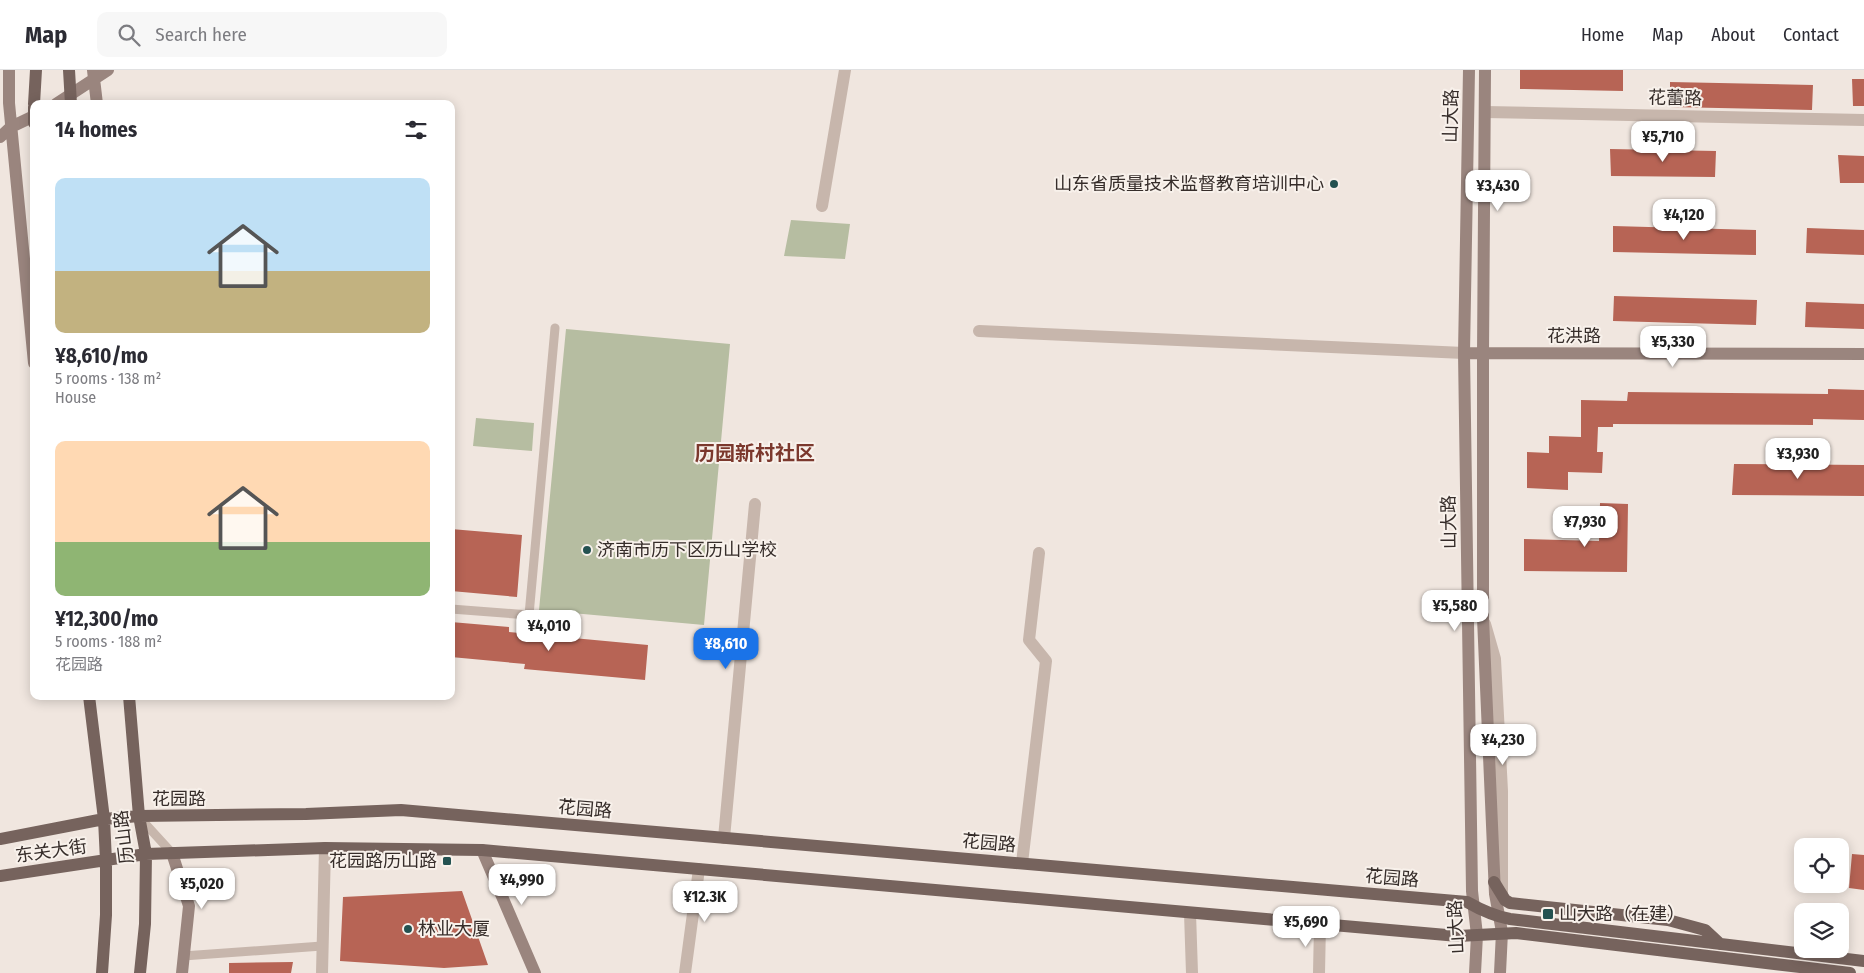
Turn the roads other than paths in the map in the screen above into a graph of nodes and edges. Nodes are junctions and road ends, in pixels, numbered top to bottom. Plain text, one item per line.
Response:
1 (9, 70) edge
2 (36, 70) edge
3 (69, 70) edge
4 (108, 70) edge
5 (845, 70) edge
6 (1469, 70) edge
7 (1486, 70) edge
8 (94, 75) edge
9 (35, 100) edge
10 (70, 100) edge
11 (97, 100) edge
12 (1485, 112) junction
13 (30, 115) edge
14 (1864, 120) edge
15 (11, 127) junction
16 (0, 137) edge
17 (822, 206) dead end
18 (30, 322) edge
19 (556, 328) dead end
20 (979, 331) dead end
21 (1464, 353) junction
22 (1483, 354) junction
23 (1864, 354) edge
24 (755, 504) dead end
25 (1039, 554) dead end
26 (455, 610) edge
27 (1484, 618) junction
28 (90, 700) edge
29 (129, 700) edge
30 (139, 816) junction
31 (104, 819) junction
32 (724, 838) junction
33 (0, 839) edge
34 (325, 848) junction
35 (482, 850) junction
36 (172, 853) junction
37 (146, 854) junction
38 (106, 860) junction
39 (1022, 863) junction
40 (699, 869) junction
41 (0, 876) edge
42 (1494, 882) junction
43 (1503, 896) junction
44 (1475, 908) junction
45 (1190, 913) junction
46 (1499, 917) junction
47 (1320, 924) junction
48 (1502, 932) junction
49 (1477, 935) junction
50 (1720, 944) junction
51 (322, 946) junction
52 (184, 956) junction
53 (1864, 961) edge
54 (102, 973) edge
55 (140, 973) edge
56 (182, 973) edge
57 (322, 973) edge
58 (536, 973) edge
59 (684, 973) edge
60 (1192, 973) edge
61 (1319, 973) edge
62 (1475, 973) edge
63 (1500, 973) edge
64 (1850, 973) edge

1 - 15 main road
2 - 9 main road
3 - 10 main road
4 - 8 main road
5 - 17 street
6 - 21 main road, 山大路
7 - 12 main road, 山大路
8 - 10 main road
8 - 11 main road
12 - 14 street, 花蕾路
12 - 22 main road, 山大路
13 - 15 main road
15 - 16 main road
15 - 18 main road
19 - 26 lane
20 - 21 street
21 - 22 main road, 花洪路
21 - 44 main road, 山大路
22 - 23 main road, 花洪路
22 - 27 main road, 山大路
24 - 32 street
25 - 39 street
27 - 42 main road, 山大路
27 - 43 street, 山大路
28 - 31 main road, 历山路
29 - 30 main road, 历山路
30 - 31 main road, 花园路
30 - 32 main road, 花园路
30 - 36 lane
30 - 37 main road, 历山路
31 - 33 main road, 东关大街
31 - 38 main road, 历山路
32 - 39 main road, 花园路
34 - 35 main road
34 - 36 main road
34 - 51 street
35 - 40 main road
35 - 58 main road
36 - 37 main road
36 - 52 main road
37 - 38 main road
37 - 55 main road, 历山路
38 - 41 main road, 东关大街
38 - 54 main road, 历山路
39 - 44 main road, 花园路
40 - 45 main road
40 - 59 street
42 - 43 main road
42 - 46 main road, 山大路
43 - 46 street, 山大路
43 - 50 main road
44 - 46 main road, 花园路
44 - 49 main road, 山大路
45 - 47 main road
45 - 60 street
46 - 48 main road, 山大路
46 - 50 main road, 花园路
47 - 49 main road
47 - 61 street
48 - 49 main road
48 - 63 main road, 山大路
48 - 64 main road
49 - 62 main road, 山大路
50 - 53 main road, 花园路
51 - 52 lane
51 - 57 street
52 - 56 main road

